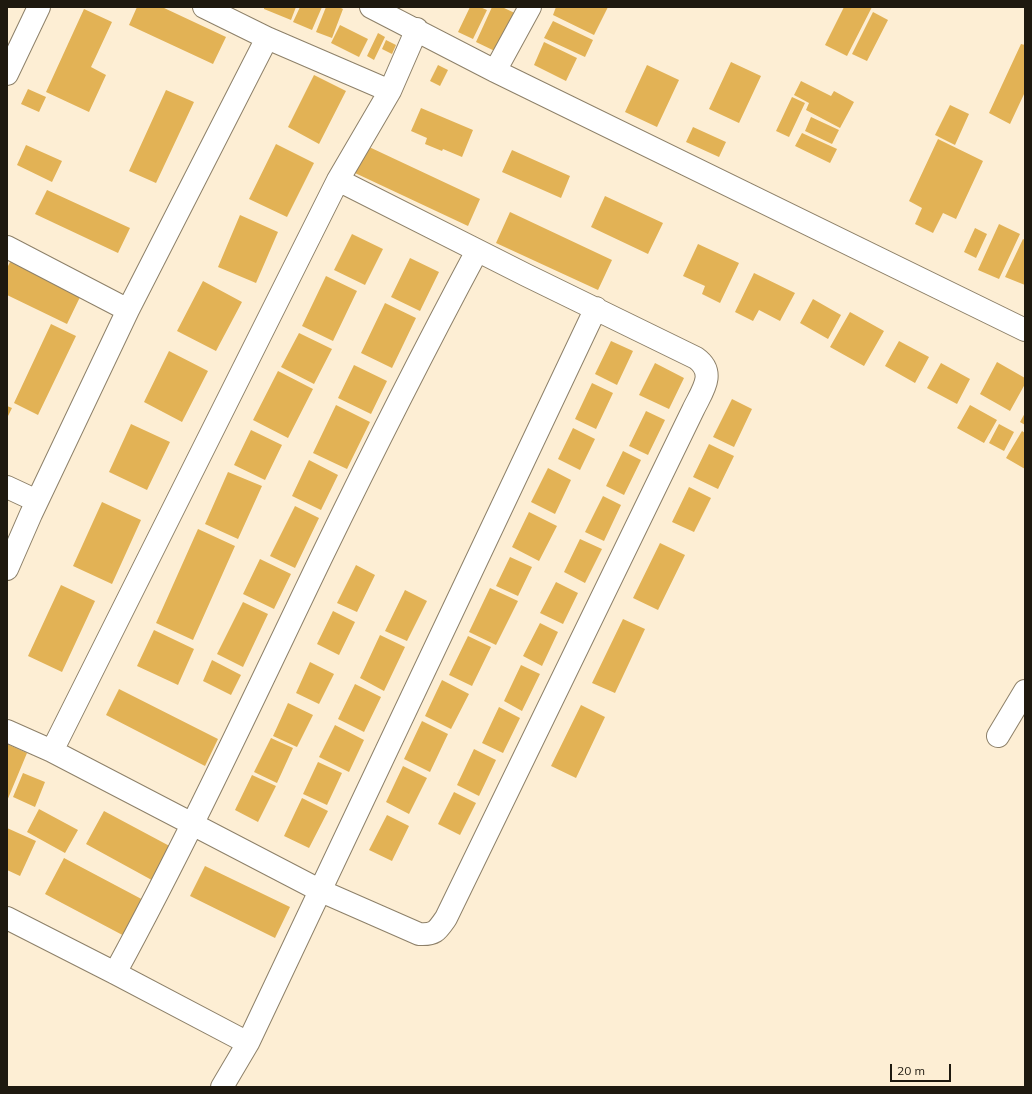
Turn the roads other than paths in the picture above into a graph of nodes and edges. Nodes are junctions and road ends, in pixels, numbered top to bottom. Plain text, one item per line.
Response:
1 (39, 7) edge
2 (204, 7) edge
3 (371, 7) edge
4 (530, 7) edge
5 (417, 29) junction
6 (267, 38) junction
7 (495, 71) junction
8 (7, 74) edge
9 (390, 91) junction
10 (338, 180) junction
11 (7, 247) edge
12 (477, 251) junction
13 (596, 308) junction
14 (128, 310) junction
15 (1025, 330) edge
16 (7, 487) edge
17 (37, 501) junction
18 (7, 569) edge
19 (1025, 691) edge
20 (7, 731) edge
21 (998, 736) dead end
22 (52, 751) junction
23 (194, 824) junction
24 (321, 891) junction
25 (7, 918) edge
26 (115, 972) junction
27 (248, 1043) junction
28 (222, 1087) edge

1 - 8 street
2 - 6 street
3 - 5 street
4 - 7 street
5 - 7 street
5 - 9 street
6 - 9 street
6 - 14 street
7 - 15 street
9 - 10 street
10 - 12 street
10 - 22 street
11 - 14 street
12 - 13 street
12 - 23 street
13 - 24 street
13 - 24 street
14 - 17 street
16 - 17 street
17 - 18 street
19 - 21 street
20 - 22 street
22 - 23 street
23 - 24 street
23 - 26 street
24 - 27 street
25 - 26 street
26 - 27 street
27 - 28 street

